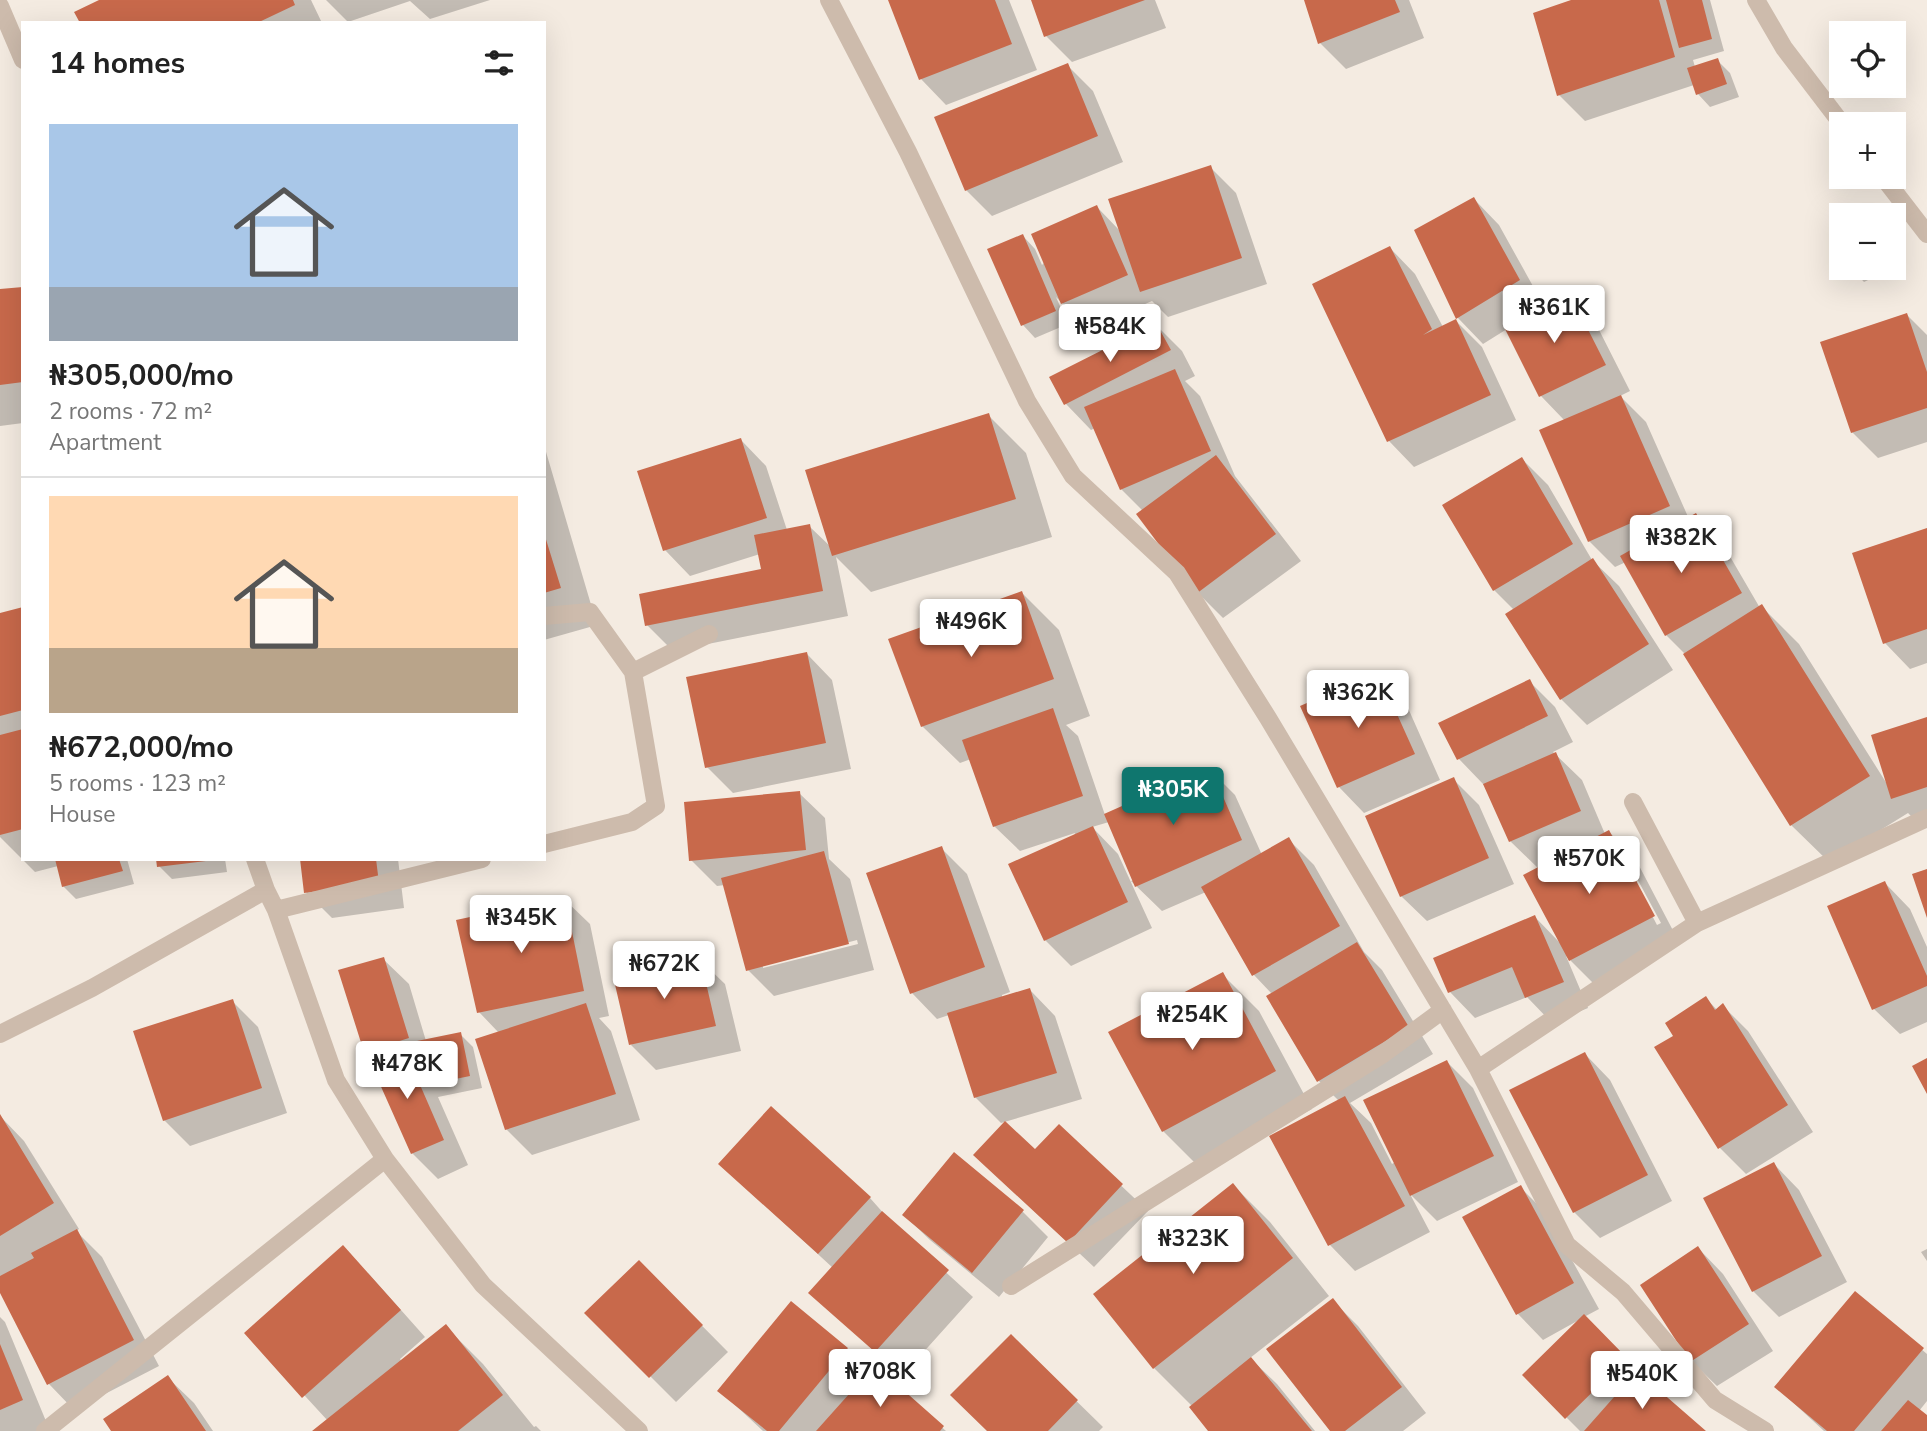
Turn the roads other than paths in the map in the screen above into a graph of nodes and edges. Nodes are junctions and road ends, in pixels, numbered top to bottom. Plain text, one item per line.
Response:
1 (829, 0) edge
2 (1756, 0) edge
3 (0, 6) edge
4 (21, 55) edge
5 (1833, 112) edge
6 (1892, 189) edge
7 (1927, 234) edge
8 (546, 616) edge
9 (709, 634) dead end
10 (633, 671) junction
11 (1633, 802) dead end
12 (1927, 818) edge
13 (546, 844) edge
14 (256, 861) edge
15 (474, 861) edge
16 (266, 890) junction
17 (276, 910) junction
18 (1697, 923) junction
19 (1443, 1010) junction
20 (0, 1034) edge
21 (1478, 1069) junction
22 (385, 1159) junction
23 (1011, 1286) dead end
24 (45, 1431) edge
25 (639, 1431) edge
26 (1765, 1431) edge

1 - 19 street
2 - 5 street
3 - 4 street
6 - 7 street
8 - 10 street
9 - 10 street
10 - 13 street
11 - 18 street
12 - 18 street
14 - 16 street
15 - 17 street
16 - 17 street
16 - 20 street
17 - 22 street
18 - 21 street
19 - 21 street
19 - 23 street
21 - 26 street
22 - 24 street
22 - 25 street

